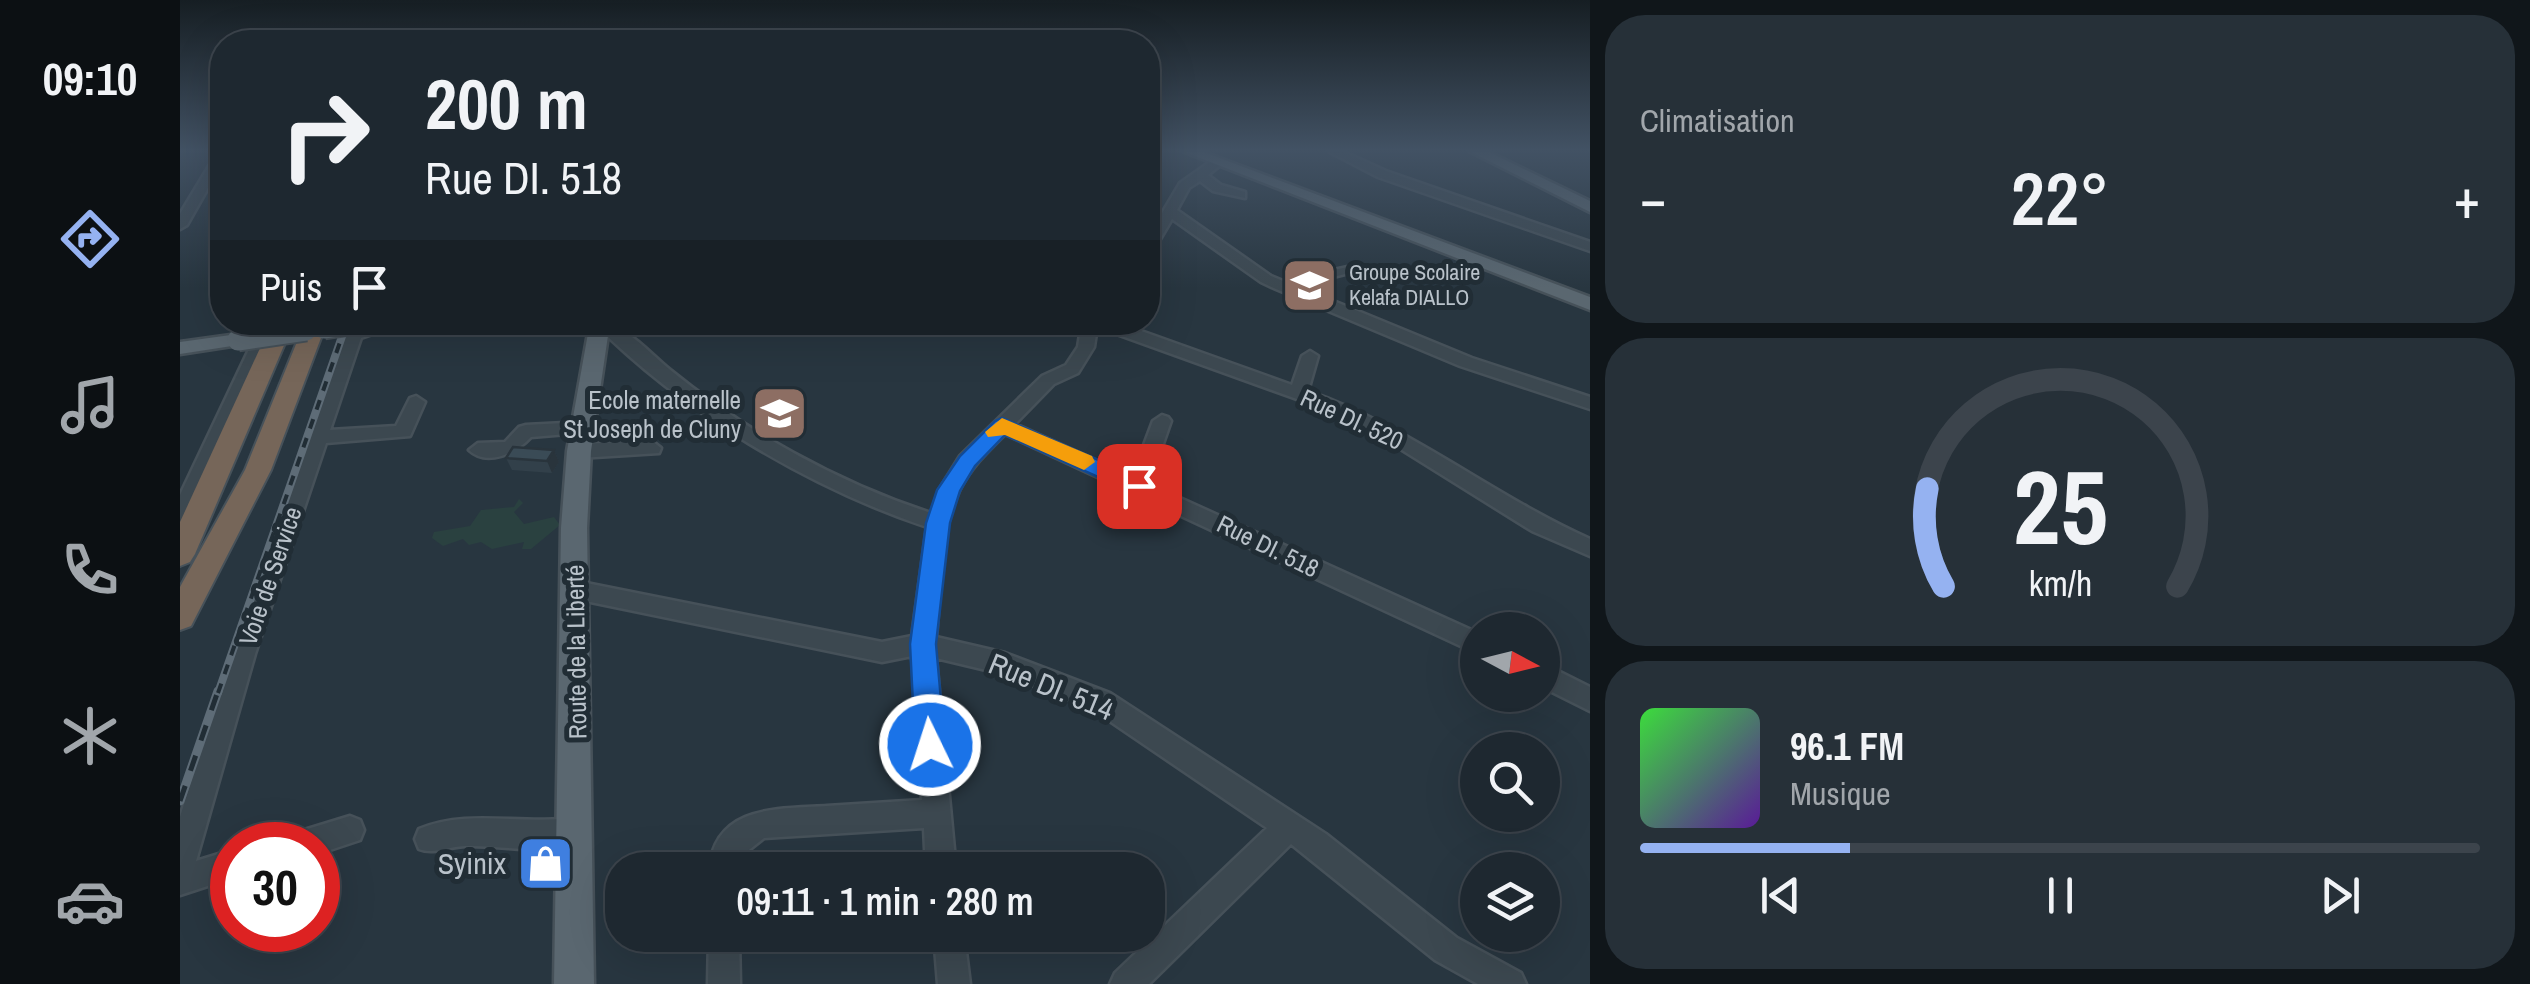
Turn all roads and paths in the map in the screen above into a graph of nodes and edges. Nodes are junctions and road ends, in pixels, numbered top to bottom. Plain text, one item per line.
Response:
1 (197, 197) edge
2 (1177, 197) edge
3 (1311, 197) edge
4 (1323, 197) edge
5 (1447, 197) edge
6 (1168, 210) junction
7 (180, 225) edge
8 (1160, 229) edge
9 (1590, 247) edge
10 (1352, 268) dead end
11 (1281, 286) junction
12 (1590, 301) edge
13 (263, 335) edge
14 (264, 335) edge
15 (303, 335) edge
16 (305, 335) edge
17 (354, 335) edge
18 (598, 335) edge
19 (616, 335) edge
20 (1088, 335) edge
21 (1134, 335) edge
22 (180, 348) edge
23 (1310, 356) dead end
24 (1298, 394) junction
25 (416, 402) dead end
26 (1590, 403) edge
27 (1162, 421) dead end
28 (1002, 426) junction
29 (318, 437) junction
30 (582, 439) junction
31 (652, 448) dead end
32 (478, 450) dead end
33 (1139, 486) junction
34 (180, 518) edge
35 (938, 523) junction
36 (1590, 548) edge
37 (180, 554) edge
38 (576, 590) junction
39 (180, 616) edge
40 (1460, 636) edge
41 (923, 644) junction
42 (1560, 684) edge
43 (1590, 700) edge
44 (935, 813) junction
45 (1290, 826) junction
46 (350, 830) dead end
47 (577, 831) junction
48 (340, 833) edge
49 (428, 839) dead end
50 (726, 852) edge
51 (939, 852) edge
52 (180, 864) edge
53 (210, 871) edge
54 (180, 880) edge
55 (724, 952) edge
56 (950, 952) edge
57 (574, 984) edge
58 (724, 984) edge
59 (954, 984) edge
60 (1126, 984) edge
61 (1510, 984) edge

1 - 7 street
2 - 6 street
3 - 12 main road
4 - 12 main road
5 - 9 street
6 - 8 street
6 - 11 street
10 - 11 street
11 - 26 street
13 - 22 main road, bridge
14 - 34 street
15 - 37 highway
16 - 39 highway
17 - 29 street, Voie de Service
18 - 30 main road, Route de la Liberté
19 - 35 street
20 - 28 street
21 - 24 street, Rue DI. 520
23 - 24 street
24 - 36 street, Rue DI. 520
25 - 29 street
27 - 33 street
28 - 33 street, Rue DI. 518
28 - 35 street
29 - 52 street, Voie de Service
30 - 31 street
30 - 32 street
30 - 38 main road, Route de la Liberté
33 - 40 street, Rue DI. 518
35 - 41 street
38 - 41 street, Rue DI. 514
38 - 47 main road, Route de la Liberté
41 - 44 street
41 - 45 street, Rue DI. 514
42 - 43 street
44 - 50 street
44 - 51 street
45 - 60 street
45 - 61 street, Rue DI. 514
46 - 48 street
47 - 49 street
47 - 57 main road, Route de la Liberté
53 - 54 street
55 - 58 street
56 - 59 street

